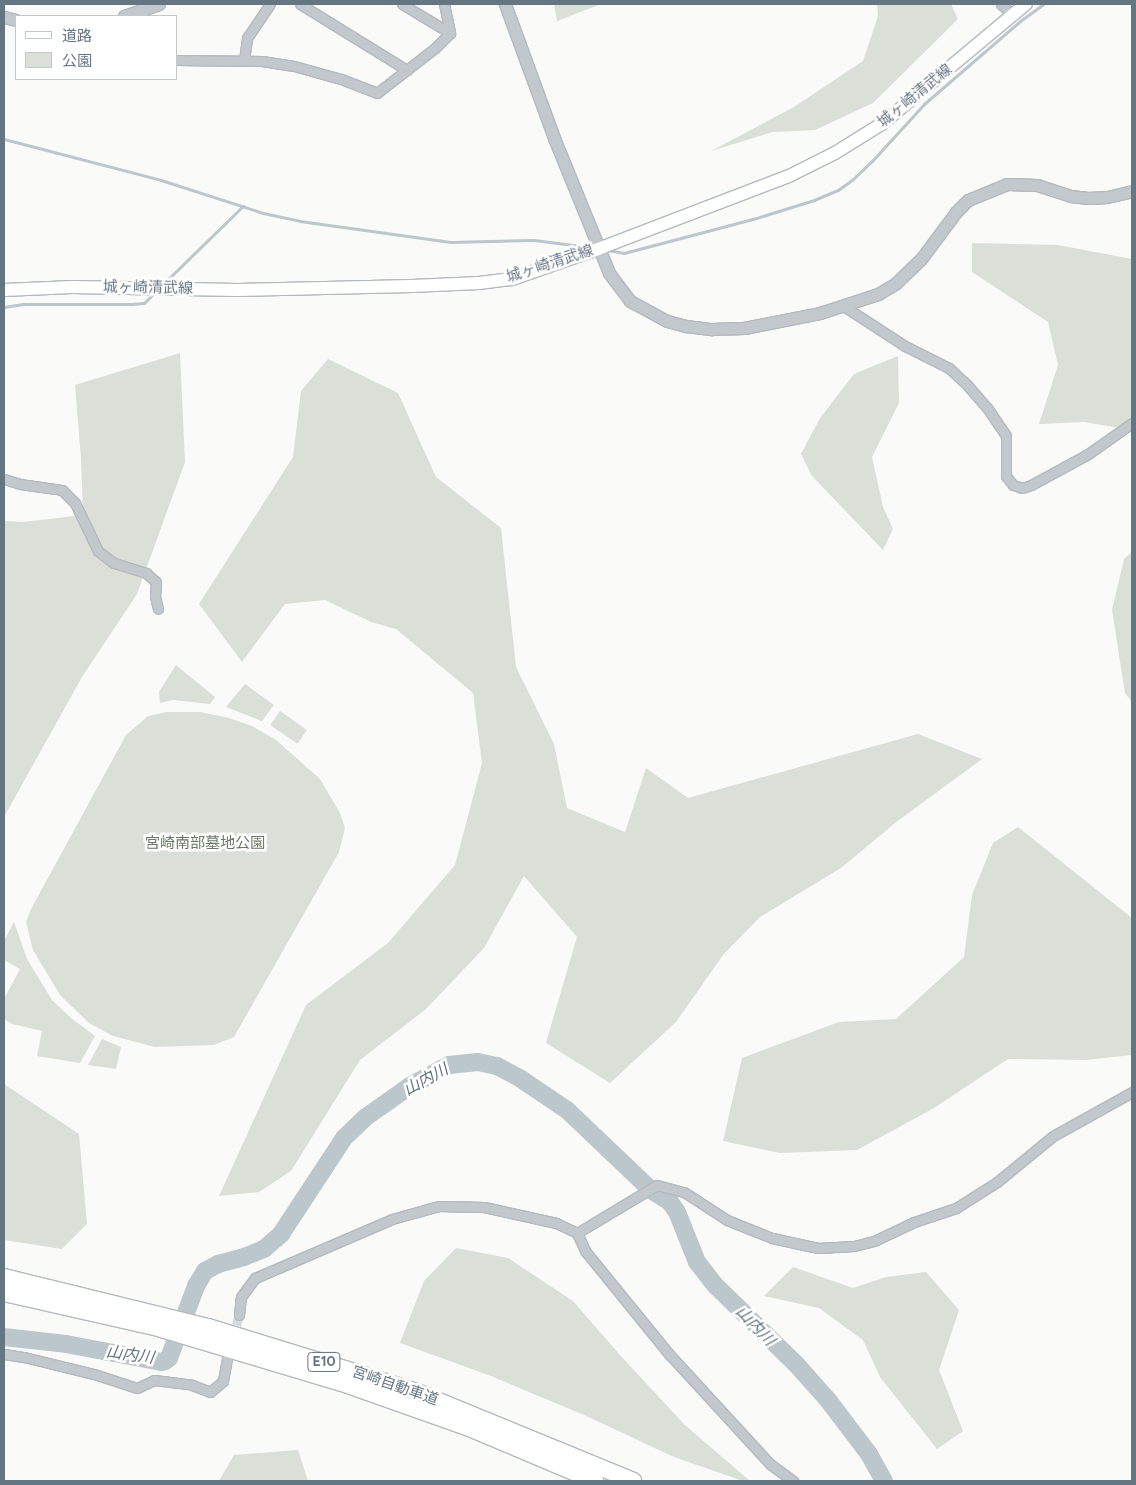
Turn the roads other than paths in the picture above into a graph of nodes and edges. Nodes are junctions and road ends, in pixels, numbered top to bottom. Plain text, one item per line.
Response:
1 (158, 4) edge
2 (270, 4) edge
3 (300, 4) edge
4 (402, 4) edge
5 (444, 4) edge
6 (505, 4) edge
7 (1002, 4) edge
8 (1026, 4) edge
9 (127, 15) edge
10 (1013, 15) junction
11 (450, 33) junction
12 (178, 60) edge
13 (244, 60) junction
14 (406, 70) junction
15 (1132, 191) edge
16 (593, 250) junction
17 (4, 290) edge
18 (845, 307) junction
19 (1132, 423) edge
20 (4, 479) edge
21 (158, 609) dead end
22 (1132, 1092) edge
23 (577, 1233) junction
24 (4, 1277) edge
25 (4, 1293) edge
26 (239, 1315) tunnel mouth
27 (4, 1354) edge
28 (227, 1358) dead end
29 (595, 1481) edge
30 (633, 1481) edge
31 (793, 1481) edge

1 - 9 street
2 - 13 street
3 - 14 street
4 - 11 street
5 - 11 street
6 - 16 street
7 - 10 street
8 - 10 main road, 城ヶ崎清武線
10 - 16 main road, 城ヶ崎清武線
11 - 14 street
12 - 13 street
13 - 14 street
15 - 18 street
16 - 17 main road, 城ヶ崎清武線
16 - 18 street
18 - 19 street
20 - 21 street
22 - 23 street
23 - 26 street
23 - 31 street
24 - 30 highway, 宮崎自動車道 / E10
25 - 29 highway, 宮崎自動車道 / E10
27 - 28 street

